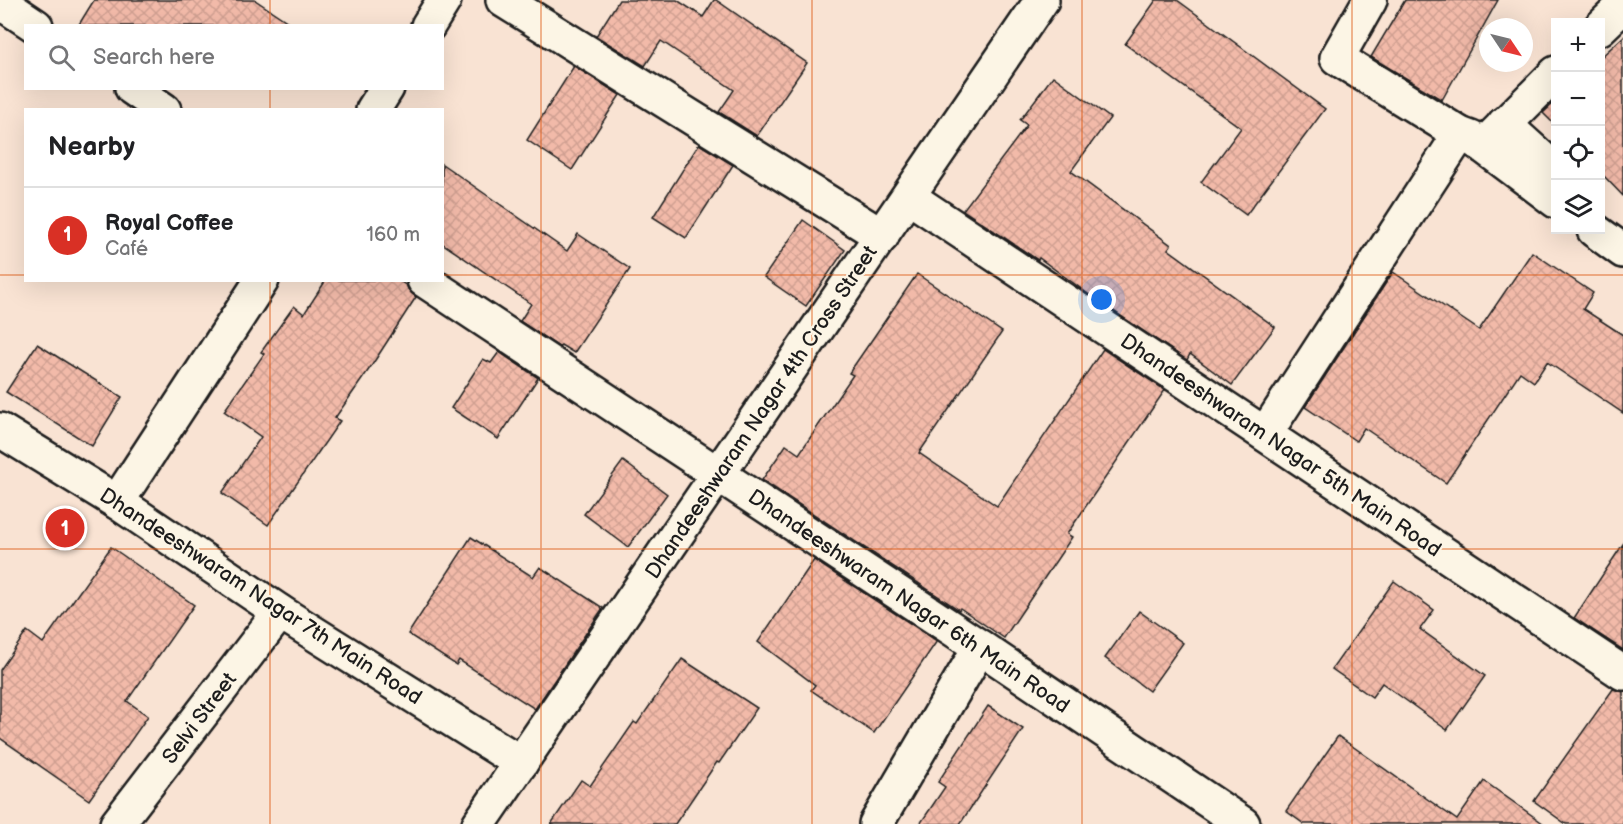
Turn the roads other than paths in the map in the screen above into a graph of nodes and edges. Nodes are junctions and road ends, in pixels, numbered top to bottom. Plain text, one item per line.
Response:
1 (444, 0) edge
2 (503, 0) edge
3 (1042, 0) edge
4 (1370, 0) edge
5 (0, 2) edge
6 (1623, 6) edge
7 (1605, 23) edge
8 (33, 24) edge
9 (429, 24) edge
10 (1551, 77) edge
11 (135, 90) edge
12 (386, 90) edge
13 (161, 108) edge
14 (374, 108) edge
15 (1482, 134) junction
16 (1551, 168) edge
17 (1551, 196) edge
18 (909, 197) junction
19 (1605, 216) edge
20 (1623, 232) edge
21 (1600, 234) edge
22 (882, 236) junction
23 (1623, 251) edge
24 (261, 282) edge
25 (427, 282) edge
26 (0, 430) edge
27 (1265, 434) junction
28 (719, 475) junction
29 (117, 502) junction
30 (280, 612) junction
31 (980, 647) junction
32 (1623, 673) edge
33 (521, 763) junction
34 (1224, 818) edge
35 (117, 824) edge
36 (479, 824) edge
37 (876, 824) edge

1 - 9 street
2 - 22 street
3 - 18 street, Dhandeeshwaram Nagar 4th Cross Street
4 - 15 street
5 - 8 street
6 - 7 street
10 - 15 street
11 - 13 street
12 - 14 street
15 - 16 street
15 - 17 street
15 - 27 street
18 - 22 street, Dhandeeshwaram Nagar 4th Cross Street
18 - 27 street, Dhandeeshwaram Nagar 5th Main Road
19 - 20 street
21 - 23 street
22 - 28 street, Dhandeeshwaram Nagar 4th Cross Street
24 - 29 street
25 - 28 street, Dhandeeshwaram Nagar 6th Main Road
26 - 29 street, Dhandeeshwaram Nagar 7th Main Road
27 - 32 street, Dhandeeshwaram Nagar 5th Main Road
28 - 31 street, Dhandeeshwaram Nagar 6th Main Road
28 - 33 street, Dhandeeshwaram Nagar 4th Cross Street
29 - 30 street, Dhandeeshwaram Nagar 7th Main Road
30 - 33 street, Dhandeeshwaram Nagar 7th Main Road
30 - 35 street, Selvi Street
31 - 34 street, Dhandeeshwaram Nagar 6th Main Road
31 - 37 street
33 - 36 street, Dhandeeshwaram Nagar 4th Cross Street

